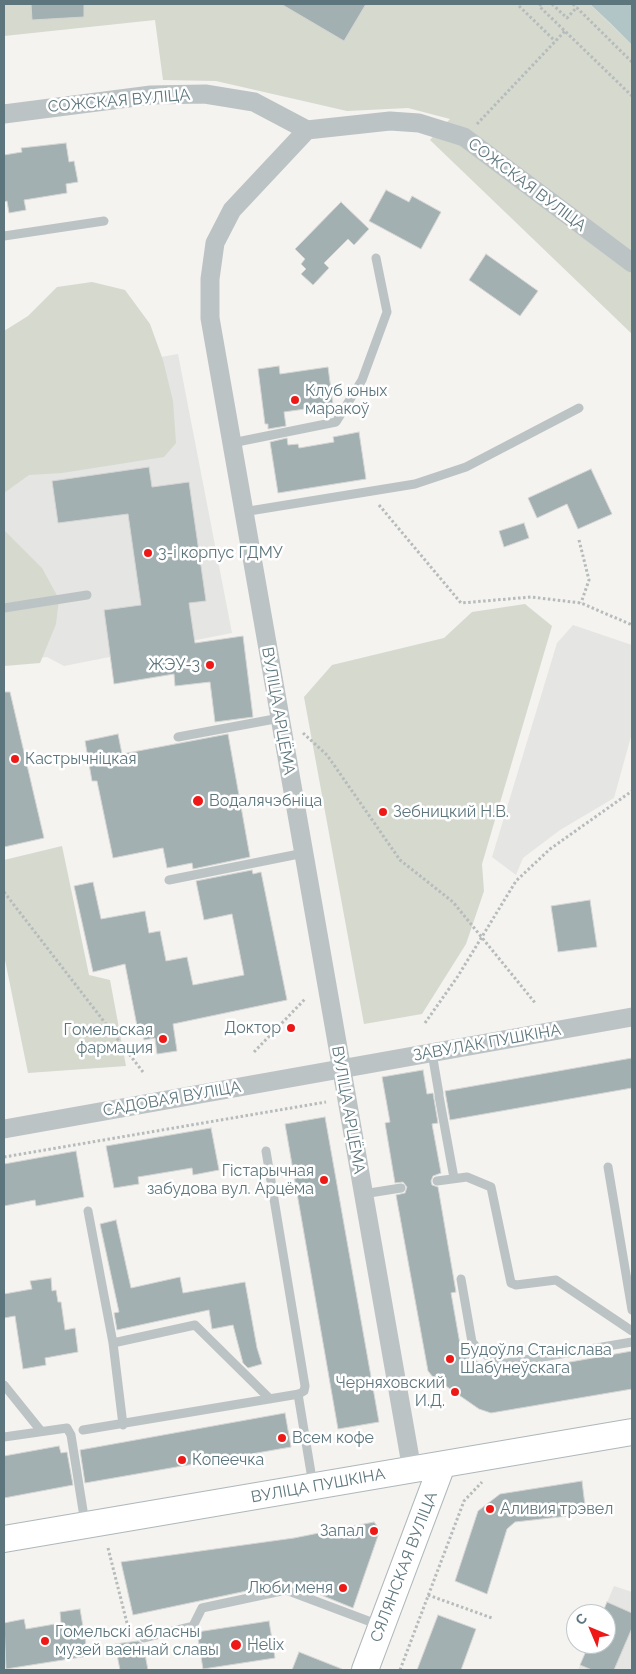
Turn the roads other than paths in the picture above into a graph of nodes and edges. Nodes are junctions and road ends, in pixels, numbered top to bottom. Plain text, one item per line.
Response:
1 (4, 114) edge
2 (307, 130) junction
3 (104, 221) dead end
4 (4, 236) edge
5 (376, 258) dead end
6 (632, 263) edge
7 (579, 408) dead end
8 (231, 443) junction
9 (243, 512) junction
10 (87, 595) dead end
11 (4, 608) edge
12 (280, 718) junction
13 (178, 737) dead end
14 (304, 853) junction
15 (169, 880) dead end
16 (632, 1017) edge
17 (432, 1053) junction
18 (341, 1069) junction
19 (4, 1129) edge
20 (266, 1151) dead end
21 (608, 1167) dead end
22 (454, 1178) junction
23 (437, 1181) dead end
24 (401, 1188) dead end
25 (363, 1194) junction
26 (88, 1211) dead end
27 (461, 1279) dead end
28 (632, 1310) edge
29 (632, 1332) edge
30 (632, 1342) edge
31 (113, 1343) junction
32 (4, 1385) edge
33 (298, 1394) junction
34 (270, 1399) junction
35 (122, 1425) junction
36 (83, 1430) dead end
37 (41, 1431) junction
38 (632, 1432) edge
39 (4, 1437) edge
40 (442, 1465) junction
41 (412, 1470) junction
42 (313, 1487) junction
43 (86, 1525) junction
44 (4, 1539) edge
45 (382, 1626) junction
46 (144, 1638) dead end
47 (365, 1670) edge

1 - 2 street, СОЖСКАЯ ВУЛІЦА
2 - 6 street, СОЖСКАЯ ВУЛІЦА
2 - 8 street, ВУЛІЦА АРЦЁМА
3 - 4 lane
5 - 8 lane
7 - 9 lane
8 - 9 street, ВУЛІЦА АРЦЁМА
9 - 12 street, ВУЛІЦА АРЦЁМА
10 - 11 lane
12 - 13 lane
12 - 14 street, ВУЛІЦА АРЦЁМА
14 - 15 lane
14 - 18 street, ВУЛІЦА АРЦЁМА
16 - 17 street, ЗАВУЛАК ПУШКІНА
17 - 18 street, ЗАВУЛАК ПУШКІНА
17 - 22 lane
18 - 19 street, САДОВАЯ ВУЛІЦА
18 - 25 street, ВУЛІЦА АРЦЁМА
20 - 33 lane
21 - 28 lane
22 - 23 lane
22 - 29 lane
24 - 25 lane
25 - 41 street, ВУЛІЦА АРЦЁМА
26 - 31 lane
27 - 30 lane
31 - 34 lane
31 - 35 lane
32 - 37 lane
33 - 34 lane
33 - 42 lane
34 - 35 lane
35 - 36 lane
37 - 39 lane
37 - 43 lane
38 - 40 street, ВУЛІЦА ПУШКІНА
40 - 41 street, ВУЛІЦА ПУШКІНА
40 - 45 street, СЯЛЯНСКАЯ ВУЛІЦА
41 - 42 street, ВУЛІЦА ПУШКІНА
42 - 43 street, ВУЛІЦА ПУШКІНА
43 - 44 street, ВУЛІЦА ПУШКІНА
45 - 46 lane
45 - 47 street, СЯЛЯНСКАЯ ВУЛІЦА

